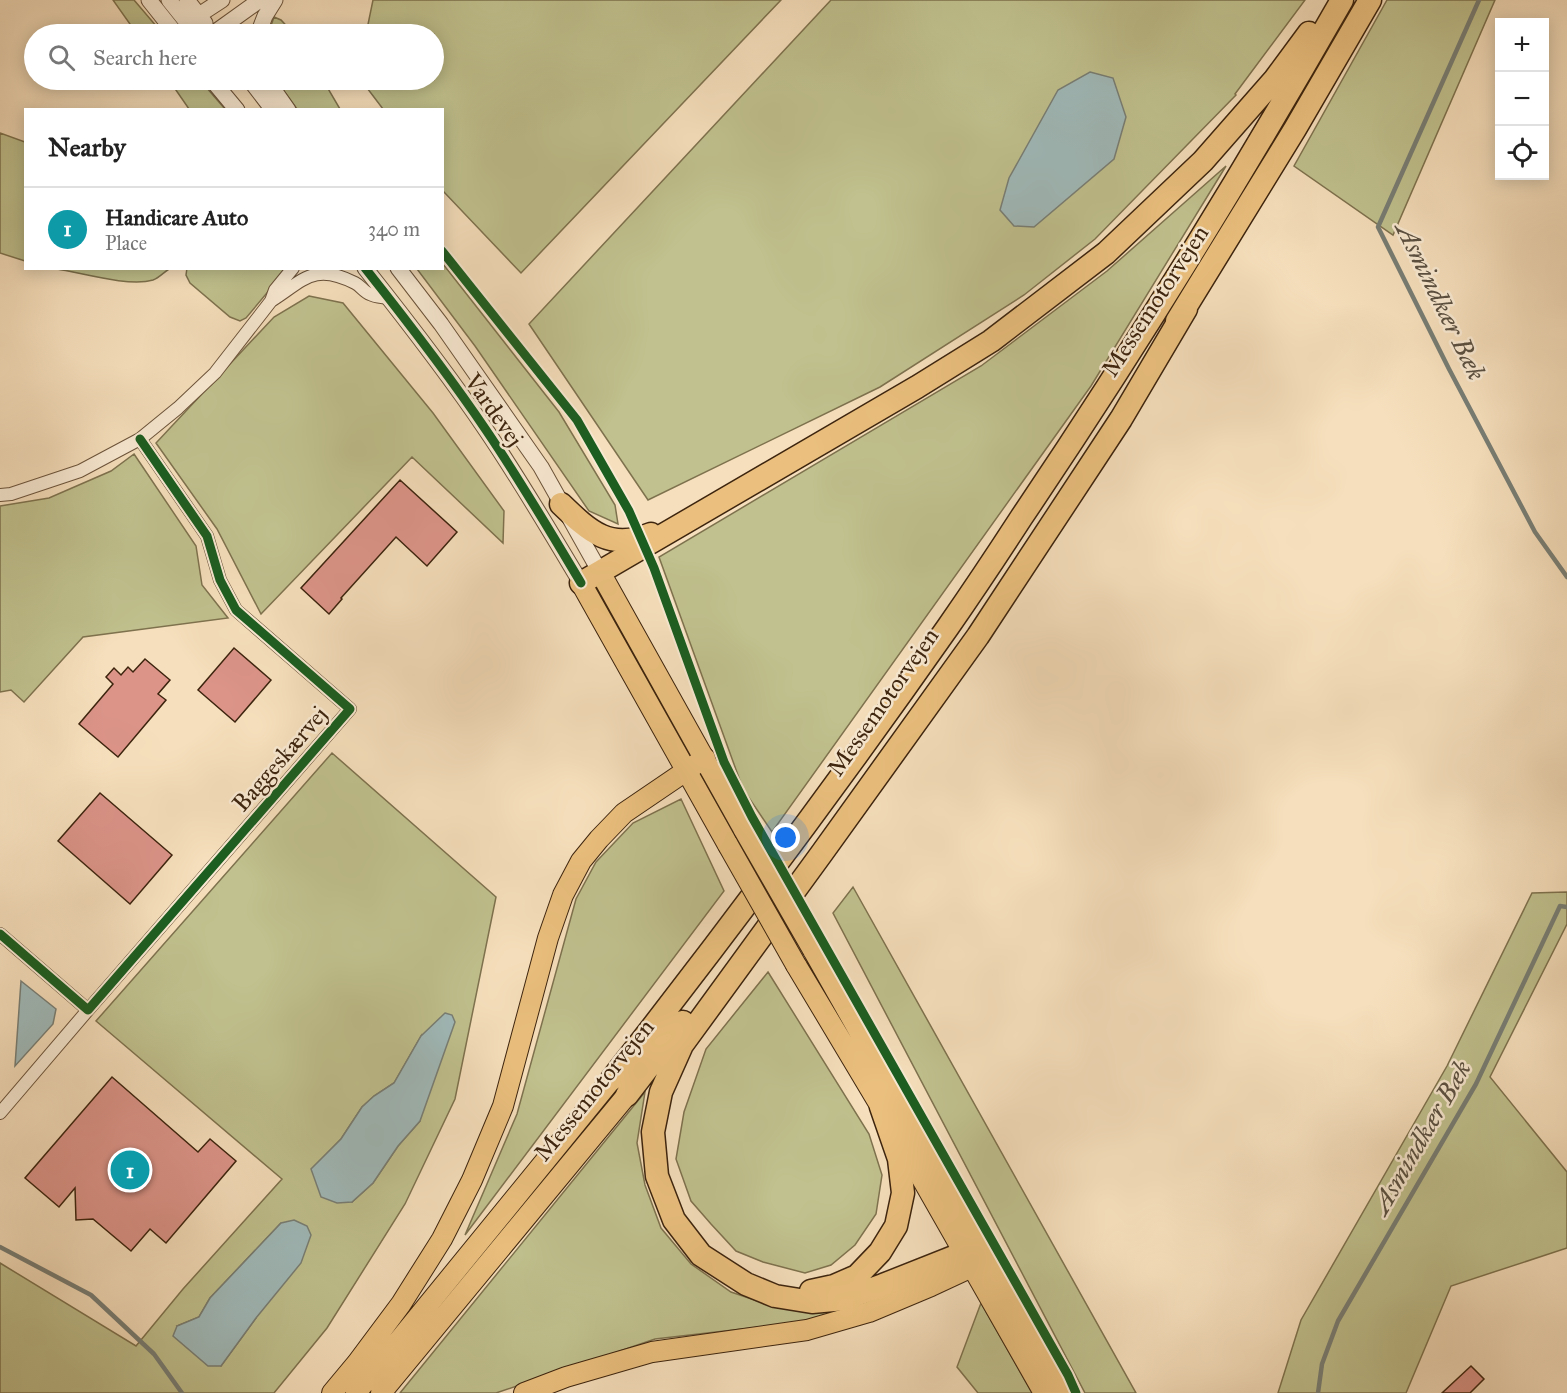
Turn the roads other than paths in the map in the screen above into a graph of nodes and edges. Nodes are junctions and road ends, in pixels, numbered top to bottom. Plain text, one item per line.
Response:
1 (149, 0) edge
2 (169, 0) edge
3 (187, 0) edge
4 (222, 0) edge
5 (260, 0) edge
6 (275, 0) edge
7 (1332, 0) edge
8 (1342, 0) edge
9 (1370, 0) edge
10 (168, 24) edge
11 (193, 24) edge
12 (195, 24) edge
13 (196, 24) edge
14 (228, 24) edge
15 (262, 24) edge
16 (220, 90) edge
17 (258, 90) edge
18 (274, 90) edge
19 (235, 108) edge
20 (271, 108) edge
21 (287, 108) edge
22 (291, 270) edge
23 (367, 270) edge
24 (400, 270) edge
25 (388, 298) junction
26 (271, 302) junction
27 (1186, 309) junction
28 (140, 439) junction
29 (0, 495) edge
30 (561, 504) junction
31 (692, 518) junction
32 (590, 577) junction
33 (705, 759) junction
34 (687, 771) junction
35 (0, 934) edge
36 (88, 1010) junction
37 (620, 1087) junction
38 (881, 1107) junction
39 (0, 1113) edge
40 (976, 1256) junction
41 (746, 1284) junction
42 (332, 1393) edge
43 (356, 1393) edge
44 (381, 1393) edge
45 (524, 1393) edge
46 (1044, 1393) edge
47 (1064, 1393) edge

1 - 10 street
2 - 11 street
3 - 12 street
4 - 13 street
5 - 14 street
6 - 15 street
7 - 31 highway
8 - 37 highway, Messemotorvejen
9 - 27 highway, Messemotorvejen
16 - 19 street
17 - 20 street
18 - 21 street
22 - 26 street
23 - 25 street, Vardevej
24 - 30 street, Vardevej
25 - 26 street
25 - 32 street, Vardevej
26 - 28 street
27 - 37 highway, Messemotorvejen
27 - 41 highway
28 - 29 street
28 - 36 street, Baggeskærvej
30 - 31 highway
30 - 32 street, Vardevej
31 - 32 highway
32 - 33 main road, Vardevej
32 - 34 main road, Vardevej
33 - 34 main road
33 - 40 main road, Vardevej, bridge
34 - 38 main road, Vardevej, bridge
34 - 42 main road
35 - 36 street
36 - 39 street, Baggeskærvej
37 - 43 main road, Messemotorvejen
37 - 44 main road, Messemotorvejen
38 - 40 main road, Vardevej
38 - 41 highway
40 - 41 highway
40 - 45 main road
40 - 46 main road, Vardevej
40 - 47 main road, Vardevej

